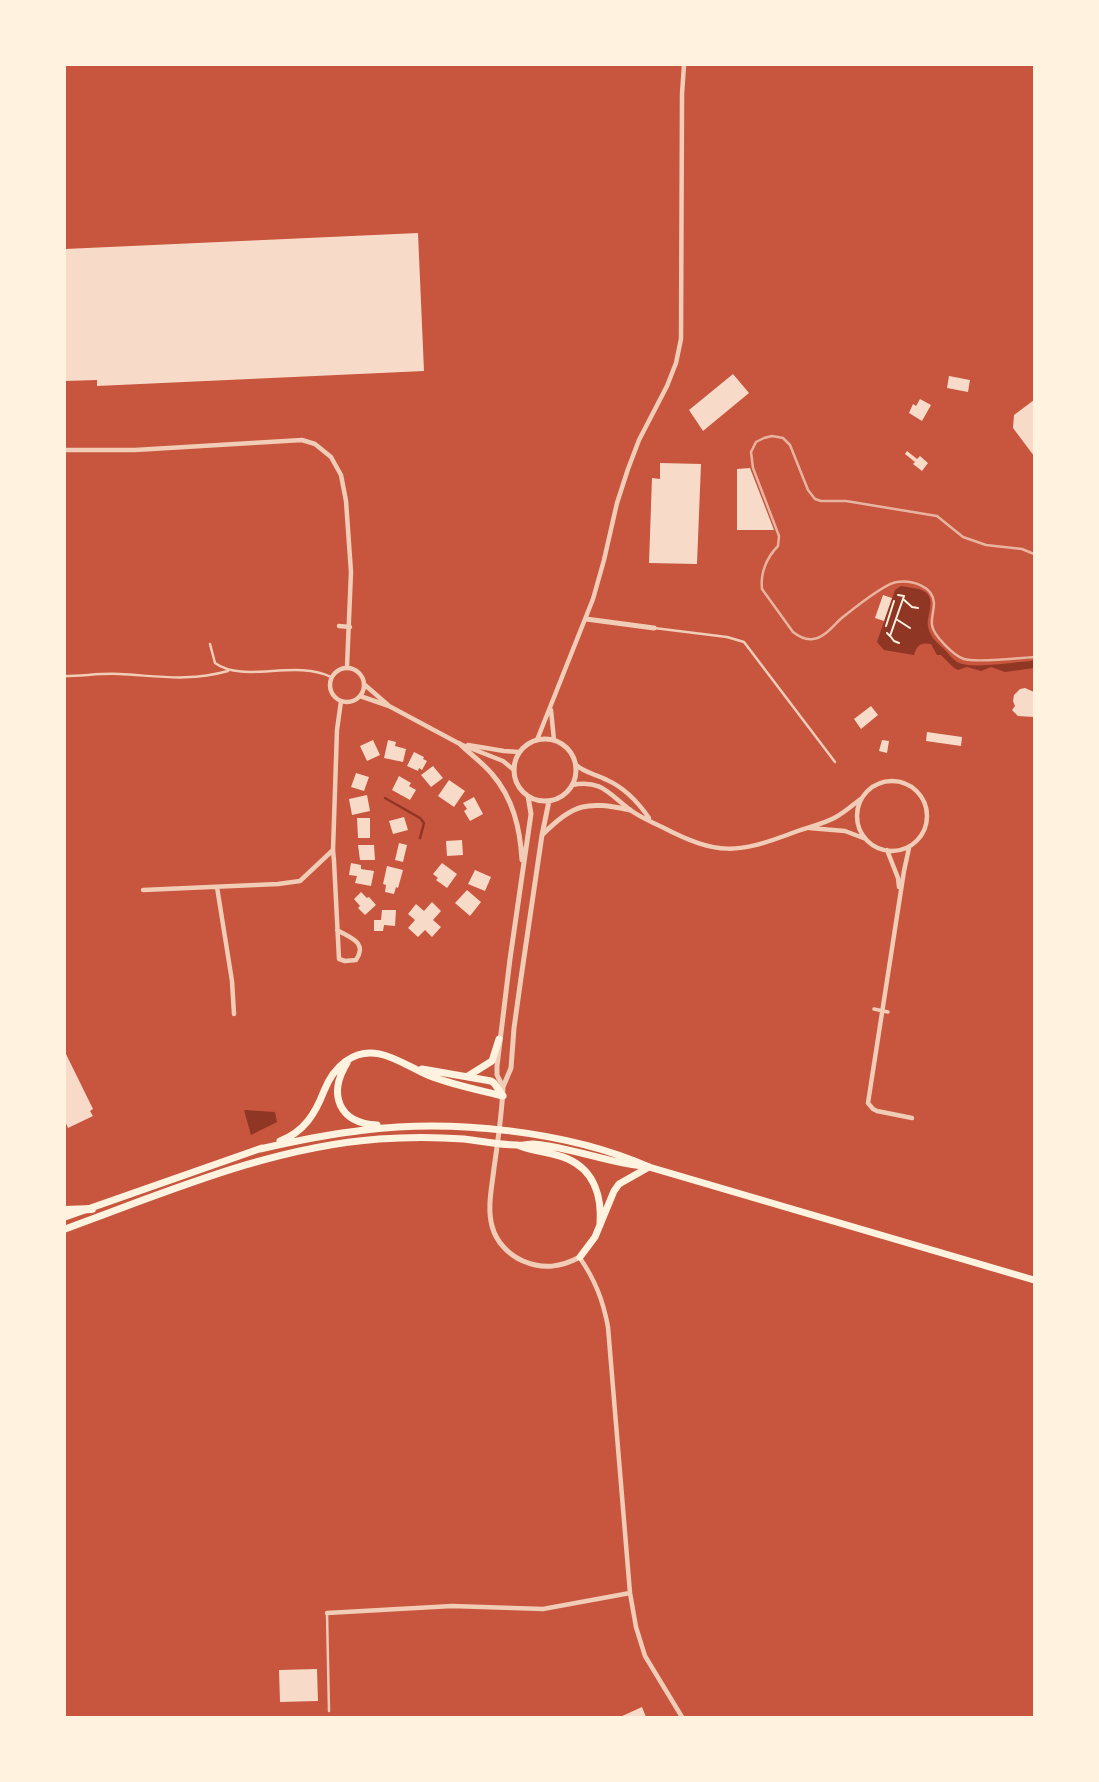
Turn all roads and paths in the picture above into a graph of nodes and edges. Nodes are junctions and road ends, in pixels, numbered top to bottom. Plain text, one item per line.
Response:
1 (684, 65) edge
2 (65, 450) edge
3 (898, 596) dead end
4 (903, 599) junction
5 (894, 601) dead end
6 (918, 608) dead end
7 (586, 619) junction
8 (896, 619) junction
9 (339, 626) dead end
10 (886, 626) dead end
11 (350, 627) junction
12 (654, 628) joint
13 (909, 628) dead end
14 (887, 633) dead end
15 (890, 636) junction
16 (899, 643) dead end
17 (210, 645) dead end
18 (347, 667) junction
19 (228, 671) junction
20 (65, 676) edge
21 (331, 677) junction
22 (365, 685) junction
23 (360, 696) junction
24 (341, 701) junction
25 (389, 706) junction
26 (550, 706) junction
27 (537, 740) junction
28 (554, 740) junction
29 (460, 744) junction
30 (519, 752) junction
31 (835, 762) dead end
32 (576, 765) junction
33 (514, 770) junction
34 (572, 785) junction
35 (528, 796) junction
36 (862, 798) junction
37 (549, 801) junction
38 (630, 810) junction
39 (652, 822) junction
40 (805, 828) junction
41 (542, 835) junction
42 (867, 839) junction
43 (909, 848) junction
44 (333, 850) junction
45 (887, 850) junction
46 (523, 873) junction
47 (217, 887) junction
48 (143, 890) dead end
49 (900, 895) junction
50 (337, 930) junction
51 (874, 1009) dead end
52 (888, 1012) dead end
53 (233, 1014) dead end
54 (499, 1039) junction
55 (349, 1059) junction
56 (418, 1069) junction
57 (467, 1076) junction
58 (503, 1096) junction
59 (912, 1118) dead end
60 (397, 1128) junction
61 (517, 1146) junction
62 (260, 1149) junction
63 (649, 1167) junction
64 (92, 1209) junction
65 (65, 1210) edge
66 (65, 1217) edge
67 (600, 1225) junction
68 (65, 1229) edge
69 (580, 1257) junction
70 (1034, 1280) edge
71 (630, 1592) junction
72 (327, 1613) joint
73 (329, 1711) dead end
74 (682, 1717) edge

1 - 7 street
2 - 11 street
3 - 4 path
4 - 6 path
4 - 8 path
5 - 10 path
7 - 12 street
7 - 26 street
8 - 13 path
8 - 15 path
9 - 11 street
11 - 18 street
12 - 31 lane
14 - 15 path
15 - 16 path
17 - 19 lane
18 - 21 street
18 - 22 street
19 - 20 lane
19 - 21 lane
21 - 24 street
22 - 23 street
22 - 25 street
23 - 24 street
23 - 25 street
24 - 44 street
25 - 29 street
26 - 27 street
26 - 28 street
27 - 28 street
27 - 30 street
28 - 32 street
29 - 30 street
29 - 33 street
29 - 46 street
30 - 33 street
32 - 34 street
32 - 39 street
33 - 35 street
34 - 37 street
34 - 38 street
35 - 37 street
35 - 46 street
36 - 40 street
36 - 42 street
36 - 43 street
37 - 41 street
38 - 39 street
38 - 41 street
39 - 40 street
40 - 42 street
41 - 58 street
42 - 45 street
43 - 45 street
43 - 49 street
44 - 47 street
44 - 50 street
45 - 49 street
46 - 54 street
47 - 48 street
47 - 53 street
49 - 59 street
50 - 50 street
51 - 52 street
54 - 57 main road
54 - 58 street
55 - 56 main road
55 - 60 main road
55 - 62 main road
56 - 57 main road
56 - 58 main road
57 - 58 main road
58 - 69 street
60 - 62 main road
60 - 63 main road
61 - 63 main road
61 - 67 main road
61 - 68 main road
62 - 64 main road
63 - 67 main road
63 - 70 main road
64 - 65 highway
64 - 66 main road
67 - 69 main road
69 - 71 street
71 - 72 street
71 - 74 street
72 - 73 lane

